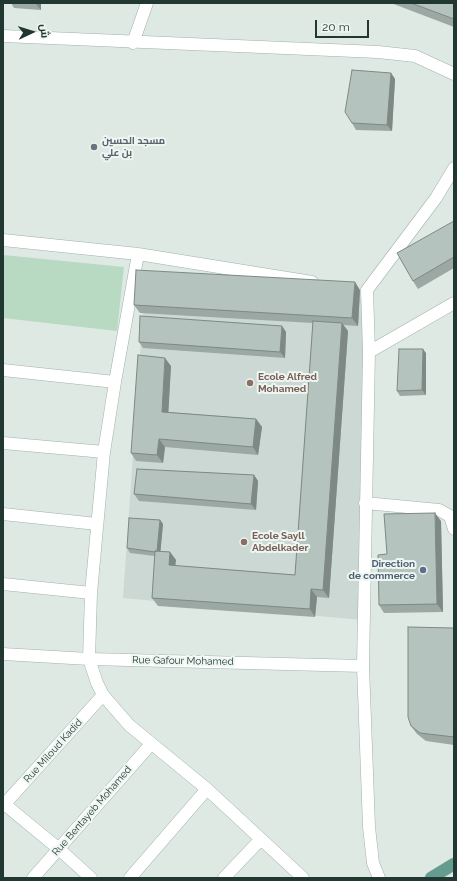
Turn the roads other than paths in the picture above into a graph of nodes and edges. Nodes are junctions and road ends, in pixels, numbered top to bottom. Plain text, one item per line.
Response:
1 (147, 3) edge
2 (3, 36) edge
3 (133, 43) junction
4 (454, 74) edge
5 (454, 168) edge
6 (3, 240) edge
7 (138, 254) junction
8 (327, 284) edge
9 (454, 303) edge
10 (369, 352) junction
11 (3, 370) edge
12 (115, 382) junction
13 (3, 443) edge
14 (104, 452) junction
15 (365, 504) junction
16 (3, 514) edge
17 (97, 524) junction
18 (454, 529) edge
19 (3, 584) edge
20 (91, 593) junction
21 (3, 654) edge
22 (89, 659) junction
23 (363, 666) junction
24 (103, 695) junction
25 (151, 744) junction
26 (207, 789) junction
27 (4, 805) edge
28 (262, 838) junction
29 (59, 849) junction
30 (454, 864) edge
31 (33, 878) edge
32 (91, 878) edge
33 (130, 878) edge
34 (224, 878) edge
35 (303, 878) edge
36 (379, 878) edge
37 (431, 878) edge

1 - 3 street
2 - 3 street
3 - 4 street
5 - 10 street
6 - 7 street
7 - 8 street
7 - 12 street
9 - 10 street
10 - 15 street
11 - 12 street
12 - 14 street
13 - 14 street
14 - 17 street
15 - 18 street
15 - 23 street
16 - 17 street
17 - 20 street
19 - 20 street
20 - 22 street
21 - 22 street, Rue Gafour Mohamed
22 - 23 street, Rue Gafour Mohamed
22 - 24 street
23 - 36 street
24 - 25 street
24 - 27 street, Rue Miloud Kadid
25 - 26 street
25 - 29 street, Rue Bentayeb Mohamed
26 - 28 street
26 - 33 street
27 - 29 street
28 - 34 street
28 - 35 street
29 - 31 street, Rue Bentayeb Mohamed
29 - 32 street
30 - 37 main road

